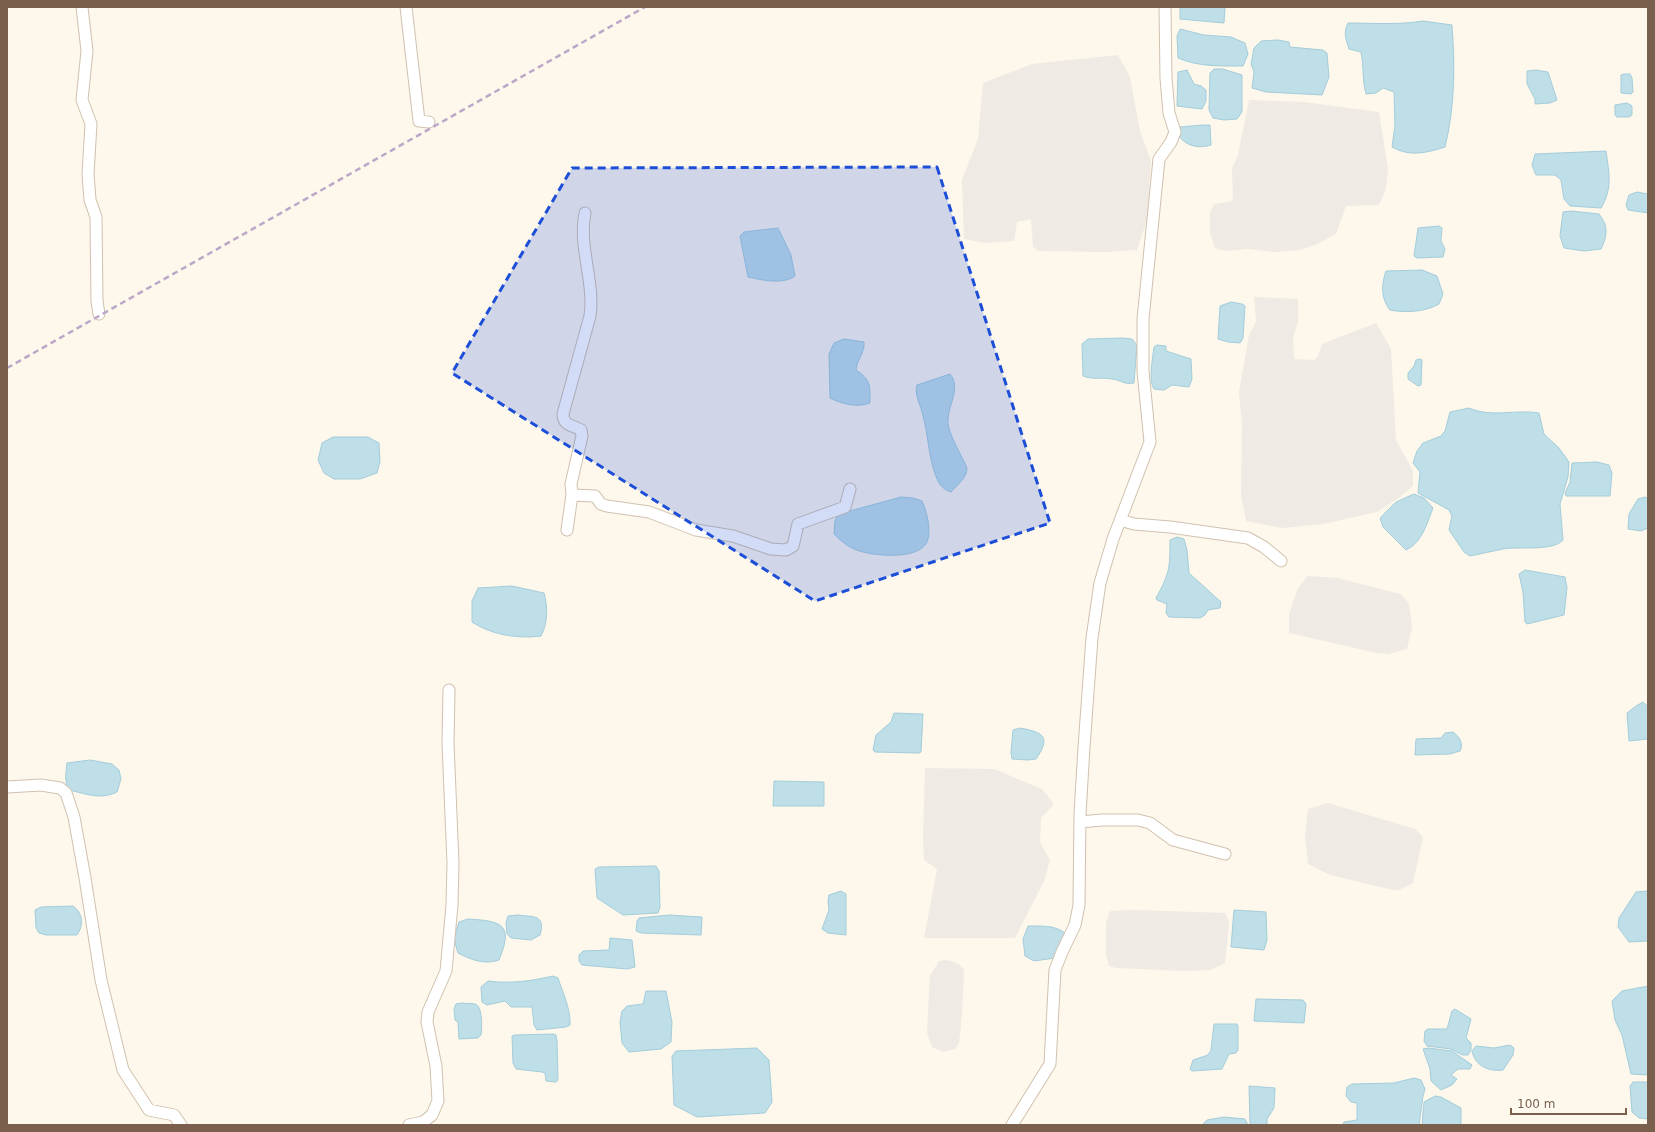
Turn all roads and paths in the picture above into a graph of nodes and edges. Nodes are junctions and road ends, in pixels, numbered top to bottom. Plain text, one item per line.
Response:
1 (82, 7) edge
2 (406, 7) edge
3 (1165, 7) edge
4 (429, 122) dead end
5 (585, 213) dead end
6 (99, 314) dead end
7 (850, 489) dead end
8 (572, 495) junction
9 (1120, 520) junction
10 (567, 530) dead end
11 (1281, 561) dead end
12 (449, 690) dead end
13 (7, 787) edge
14 (1080, 822) junction
15 (1225, 854) dead end
16 (181, 1125) edge
17 (409, 1125) edge
18 (1012, 1125) edge

1 - 6 street
2 - 4 street
3 - 9 street
5 - 8 street
7 - 8 street
8 - 10 street
9 - 11 street
9 - 14 street
12 - 17 street
13 - 16 street
14 - 15 street
14 - 18 street

